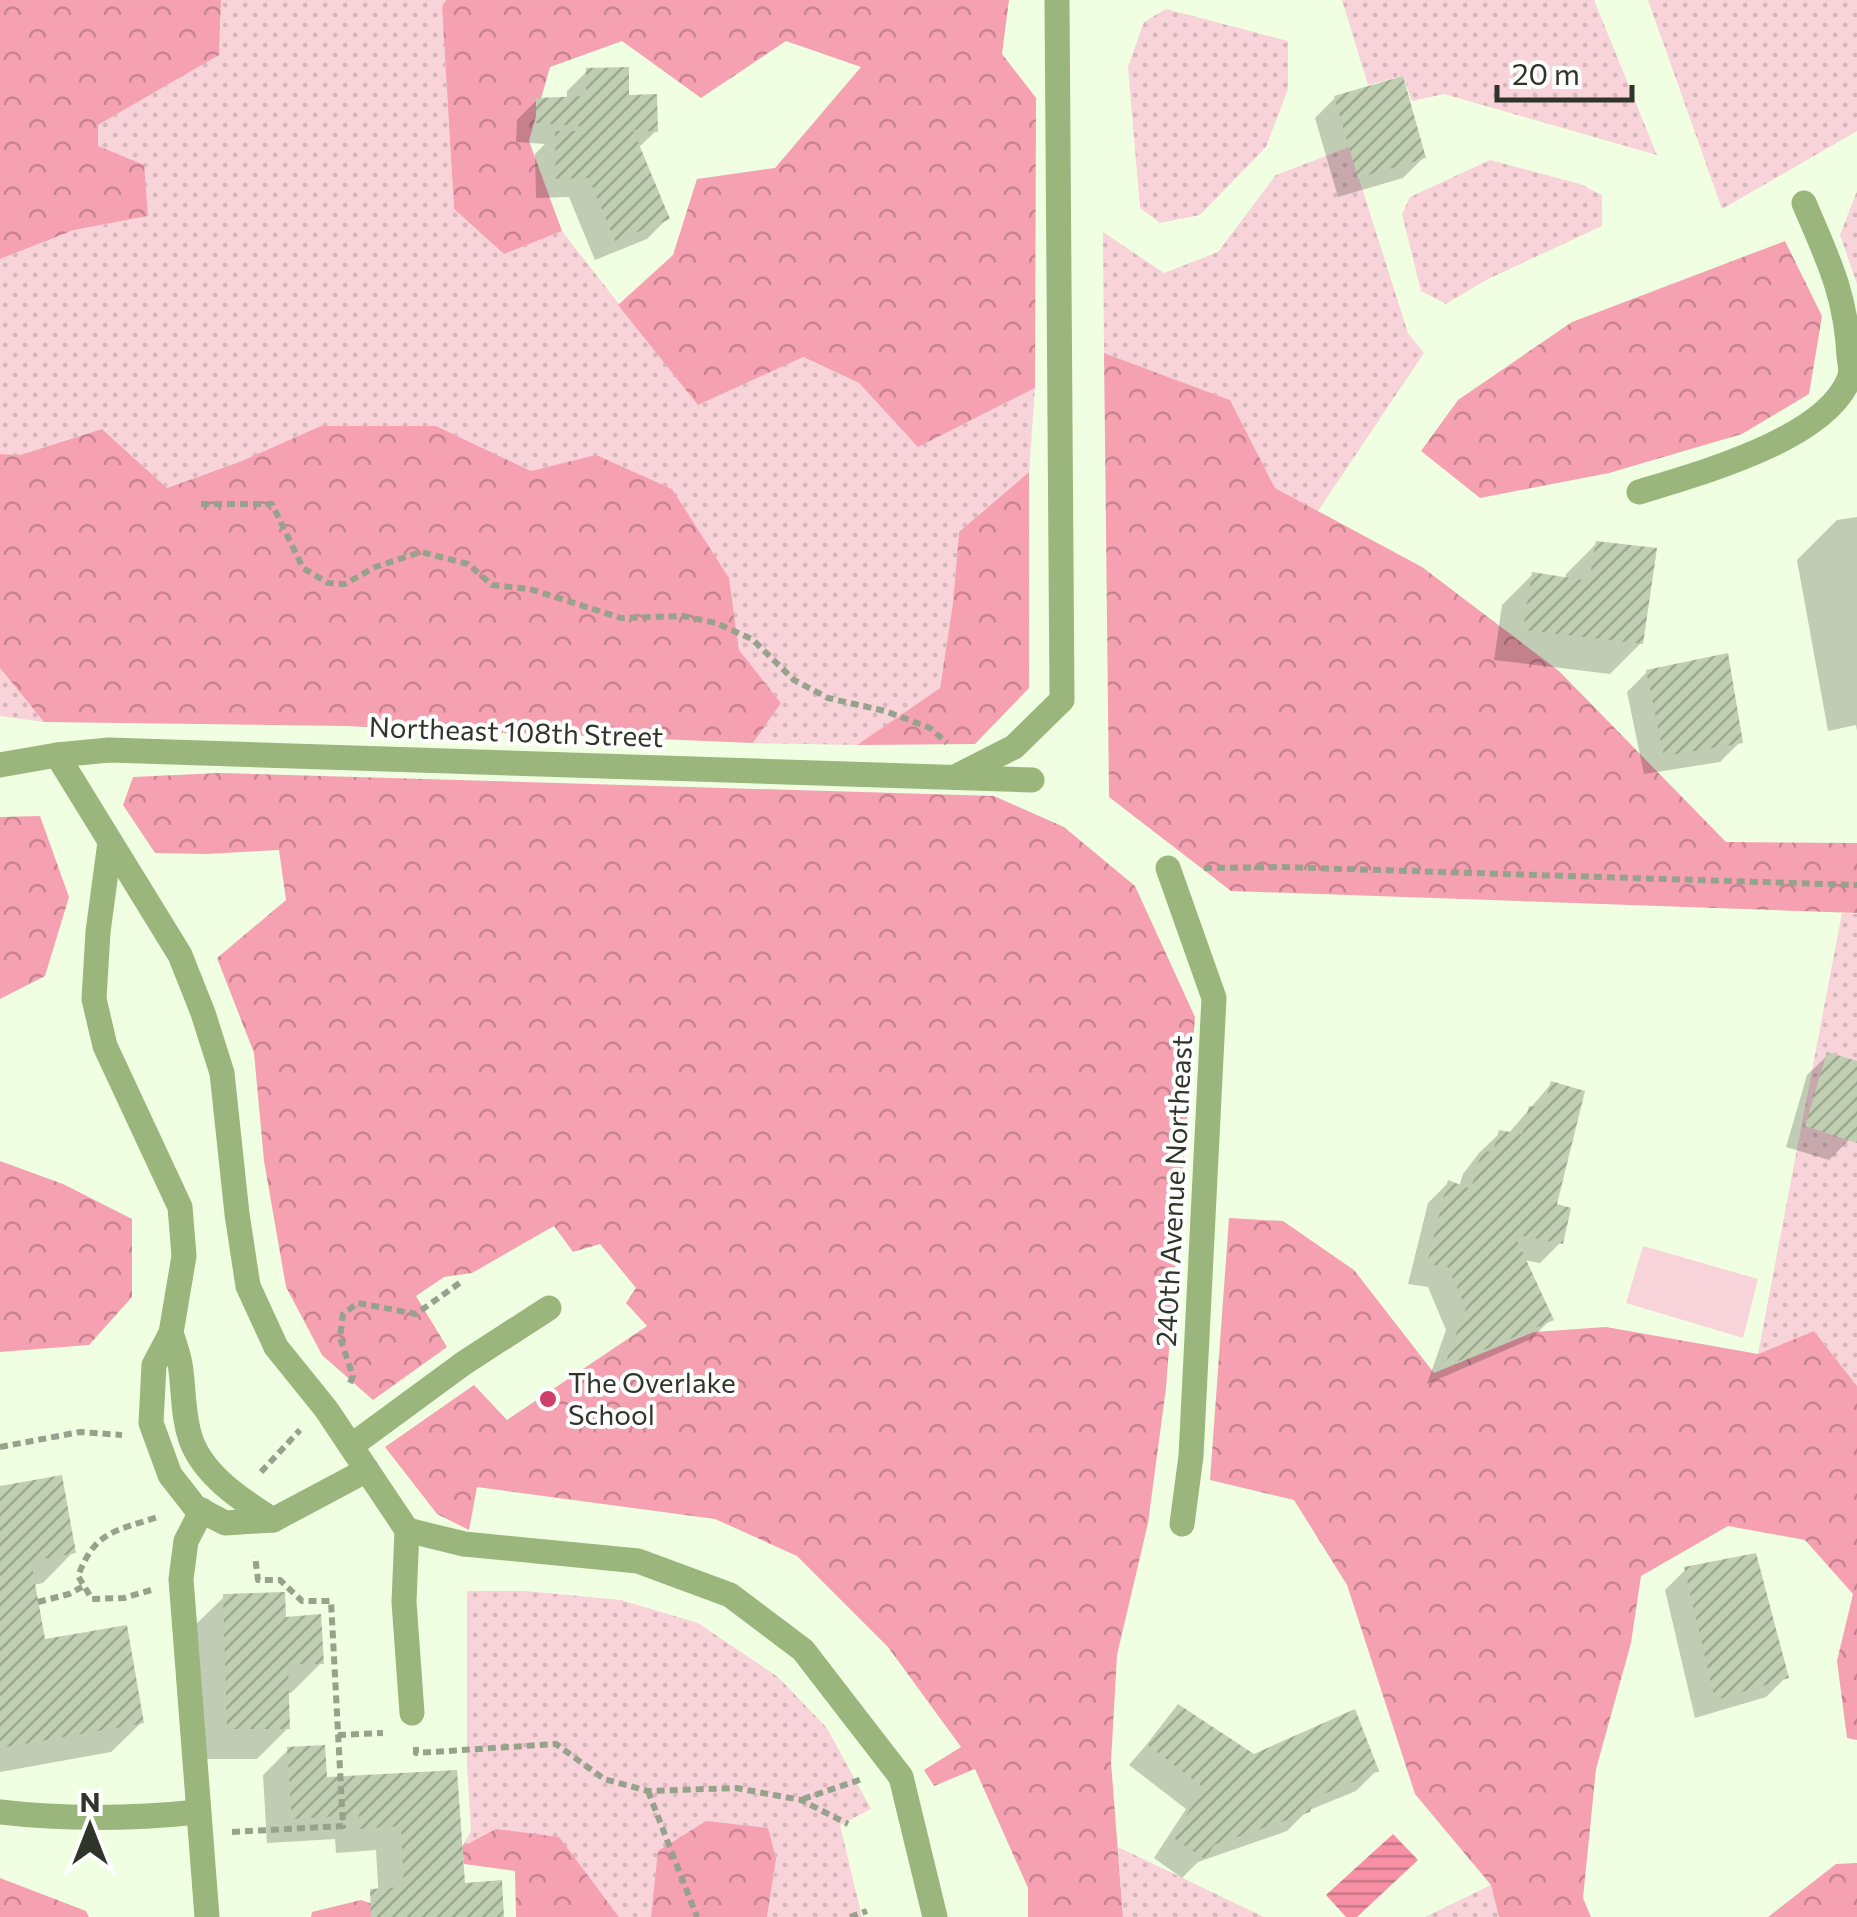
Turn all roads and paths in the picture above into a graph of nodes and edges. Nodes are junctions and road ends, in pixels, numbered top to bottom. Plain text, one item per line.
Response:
1 (1057, 0) edge
2 (1804, 203) dead end
3 (1639, 492) dead end
4 (201, 504) dead end
5 (57, 755) junction
6 (0, 765) edge
7 (964, 773) junction
8 (1032, 780) dead end
9 (110, 842) junction
10 (1168, 868) joint
11 (1857, 885) edge
12 (461, 1282) dead end
13 (548, 1308) dead end
14 (171, 1333) junction
15 (336, 1401) junction
16 (304, 1426) dead end
17 (135, 1432) dead end
18 (351, 1446) junction
19 (0, 1447) edge
20 (367, 1470) junction
21 (251, 1484) dead end
22 (197, 1520) junction
23 (274, 1520) junction
24 (1182, 1524) dead end
25 (408, 1530) junction
26 (253, 1544) dead end
27 (181, 1580) junction
28 (84, 1586) junction
29 (38, 1602) dead end
30 (404, 1722) joint
31 (338, 1735) junction
32 (415, 1742) dead end
33 (886, 1758) junction
34 (648, 1790) junction
35 (802, 1800) junction
36 (0, 1812) edge
37 (199, 1823) junction
38 (848, 1824) dead end
39 (867, 1912) dead end
40 (207, 1917) edge
41 (697, 1917) edge
42 (850, 1917) edge
43 (935, 1917) edge

1 - 7 street
2 - 3 street
4 - 7 path
5 - 6 street, Northeast 108th Street
5 - 7 street, Northeast 108th Street
5 - 9 street
7 - 8 street, Northeast 108th Street
9 - 14 street
9 - 15 street
10 - 11 path
10 - 24 street, 240th Avenue Northeast
12 - 15 path
13 - 18 street
14 - 22 street
14 - 23 street
15 - 18 street
16 - 21 path
17 - 19 path
18 - 20 street
20 - 23 street
20 - 25 street
22 - 23 street
22 - 27 street
22 - 28 path
25 - 30 street
25 - 33 street
26 - 31 path
27 - 28 path
27 - 37 street
28 - 29 path
30 - 31 path
31 - 37 path
32 - 34 path
33 - 35 path
33 - 43 street
34 - 35 path
34 - 41 path
35 - 38 path
36 - 37 street
37 - 40 street
39 - 42 path

